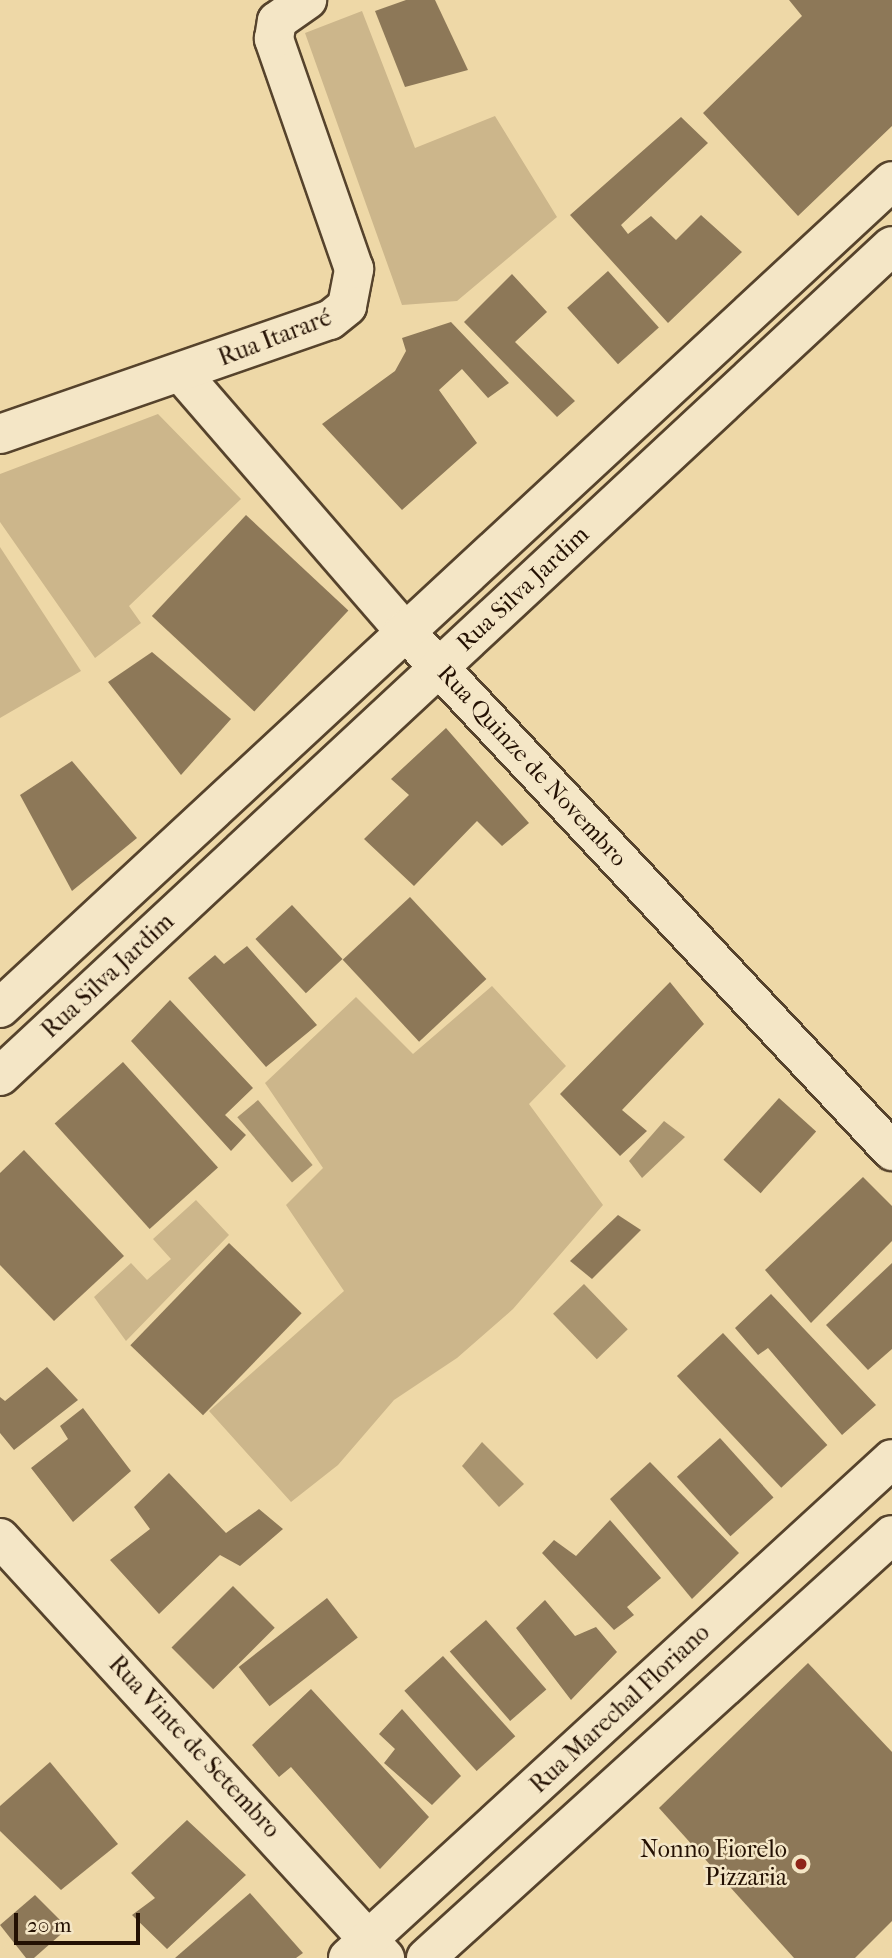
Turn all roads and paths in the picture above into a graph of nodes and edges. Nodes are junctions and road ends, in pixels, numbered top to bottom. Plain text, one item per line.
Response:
1 (307, 0) edge
2 (892, 181) edge
3 (892, 246) edge
4 (821, 247) junction
5 (855, 279) junction
6 (181, 373) junction
7 (634, 419) junction
8 (0, 435) edge
9 (670, 454) junction
10 (404, 630) junction
11 (439, 666) junction
12 (173, 847) junction
13 (209, 882) junction
14 (0, 1008) edge
15 (0, 1076) edge
16 (892, 1150) edge
17 (892, 1459) edge
18 (892, 1535) edge
19 (0, 1538) edge
20 (719, 1618) junction
21 (757, 1657) junction
22 (368, 1951) edge
23 (426, 1958) edge

1 - 6 street, Rua Itararé
2 - 4 street, Rua Silva Jardim
3 - 5 street, Rua Silva Jardim
4 - 5 street
4 - 7 street, Rua Silva Jardim
5 - 9 street, Rua Silva Jardim
6 - 8 street, Rua Itararé
6 - 10 street, Rua Quinze de Novembro
7 - 9 street
7 - 10 street, Rua Silva Jardim
9 - 11 street, Rua Silva Jardim
10 - 11 street, Rua Quinze de Novembro
10 - 12 street, Rua Silva Jardim
11 - 13 street, Rua Silva Jardim
11 - 16 street, Rua Quinze de Novembro
12 - 13 street
12 - 14 street, Rua Silva Jardim
13 - 15 street, Rua Silva Jardim
17 - 20 street, Rua Marechal Floriano
18 - 21 street
19 - 22 street, Rua Vinte de Setembro
20 - 21 street
20 - 22 street, Rua Marechal Floriano
21 - 23 street

